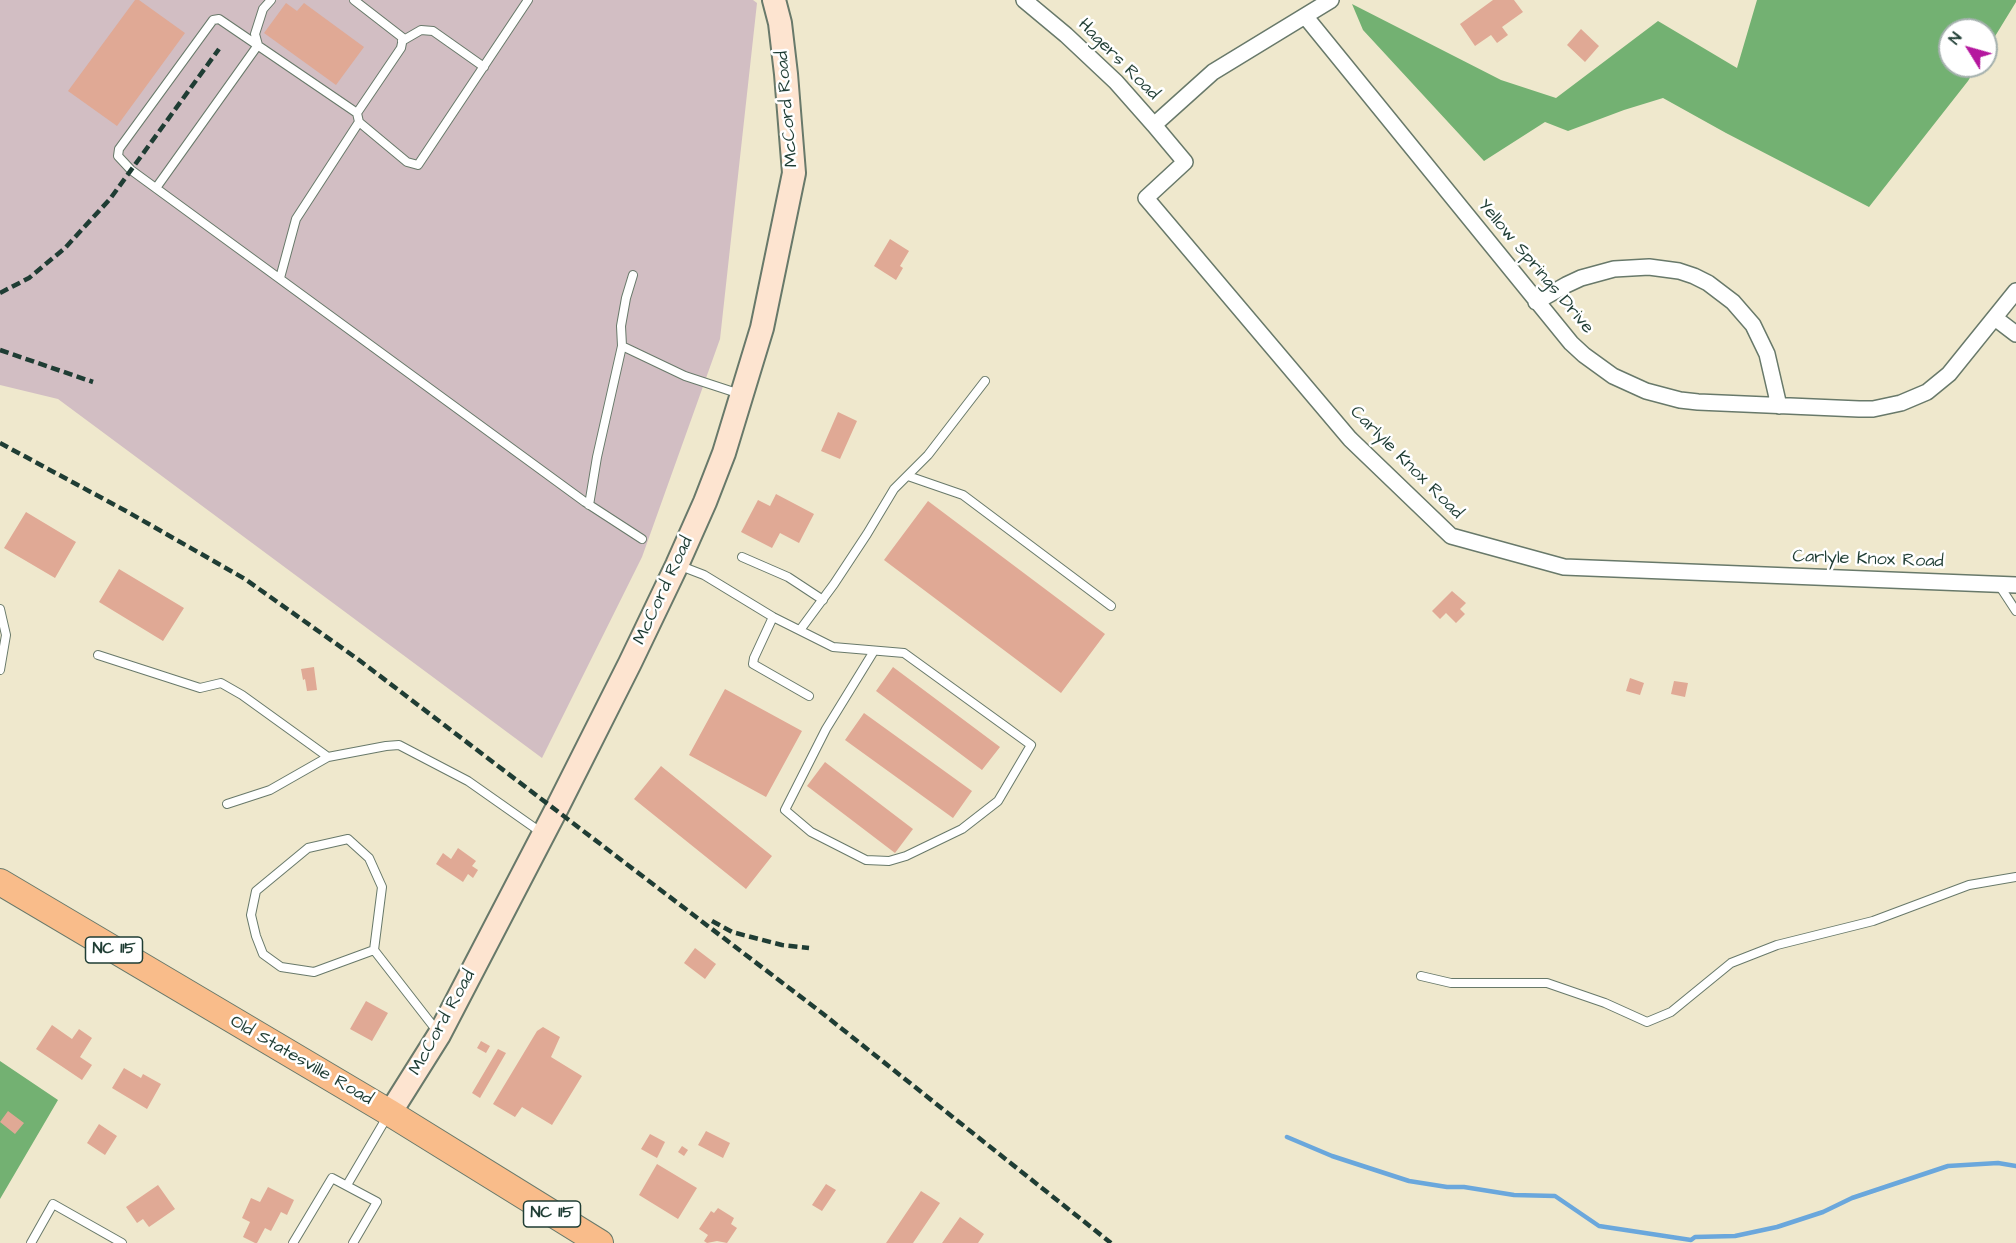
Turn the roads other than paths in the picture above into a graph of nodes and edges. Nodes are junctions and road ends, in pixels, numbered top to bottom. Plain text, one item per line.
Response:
1 (271, 0) edge
2 (354, 0) edge
3 (528, 0) edge
4 (774, 0) edge
5 (788, 0) edge
6 (1024, 0) edge
7 (1331, 0) edge
8 (1305, 16) junction
9 (780, 22) junction
10 (402, 40) junction
11 (258, 45) junction
12 (484, 67) junction
13 (357, 113) junction
14 (359, 122) junction
15 (1154, 125) junction
16 (156, 188) junction
17 (633, 275) dead end
18 (280, 278) junction
19 (2016, 291) edge
20 (1536, 302) junction
21 (1995, 318) junction
22 (2016, 334) edge
23 (622, 346) junction
24 (985, 381) dead end
25 (741, 395) junction
26 (1779, 406) junction
27 (908, 476) junction
28 (589, 505) junction
29 (642, 539) dead end
30 (742, 557) dead end
31 (676, 565) junction
32 (1998, 584) junction
33 (2016, 585) edge
34 (823, 600) junction
35 (1112, 606) dead end
36 (0, 609) edge
37 (2016, 611) edge
38 (773, 617) junction
39 (800, 630) junction
40 (874, 651) junction
41 (98, 655) dead end
42 (0, 670) edge
43 (809, 696) dead end
44 (328, 756) junction
45 (227, 804) dead end
46 (544, 834) junction
47 (2016, 877) edge
48 (0, 882) edge
49 (374, 950) junction
50 (1421, 976) dead end
51 (439, 1035) junction
52 (390, 1113) junction
53 (347, 1185) junction
54 (31, 1243) edge
55 (122, 1243) edge
56 (293, 1243) edge
57 (353, 1243) edge
58 (600, 1243) edge

1 - 11 lane
2 - 10 lane
3 - 12 lane
4 - 9 street, McCord Road
5 - 9 street, McCord Road
6 - 15 street, Hagers Road
7 - 8 street, Hagers Road
8 - 15 street, Hagers Road
8 - 20 street, Yellow Springs Drive
9 - 25 street, McCord Road
10 - 12 lane
10 - 13 lane
11 - 13 lane
11 - 16 lane
11 - 16 lane
12 - 14 lane
13 - 14 lane
14 - 18 lane
15 - 32 street, Carlyle Knox Road
16 - 18 lane
17 - 23 lane
18 - 28 lane
19 - 21 street, Yellow Springs Drive
20 - 26 street, Yellow Springs Drive
20 - 26 street
21 - 22 street
21 - 26 street, Yellow Springs Drive
23 - 25 lane
23 - 28 lane
24 - 27 lane
25 - 31 street, McCord Road
27 - 34 lane
27 - 35 lane
28 - 29 lane
30 - 34 lane
31 - 38 lane
31 - 46 street, McCord Road
32 - 33 street, Carlyle Knox Road
32 - 37 lane
34 - 39 lane
36 - 42 lane
38 - 39 lane
38 - 43 lane
39 - 40 lane
40 - 40 lane
41 - 44 lane
44 - 45 lane
44 - 46 lane
46 - 51 street, McCord Road
47 - 50 lane
48 - 52 main road, Old Statesville Road / NC 115
49 - 49 lane
49 - 51 lane
51 - 52 street, McCord Road
52 - 53 lane
52 - 58 main road, Old Statesville Road / NC 115
53 - 56 lane
53 - 57 lane
54 - 55 lane

